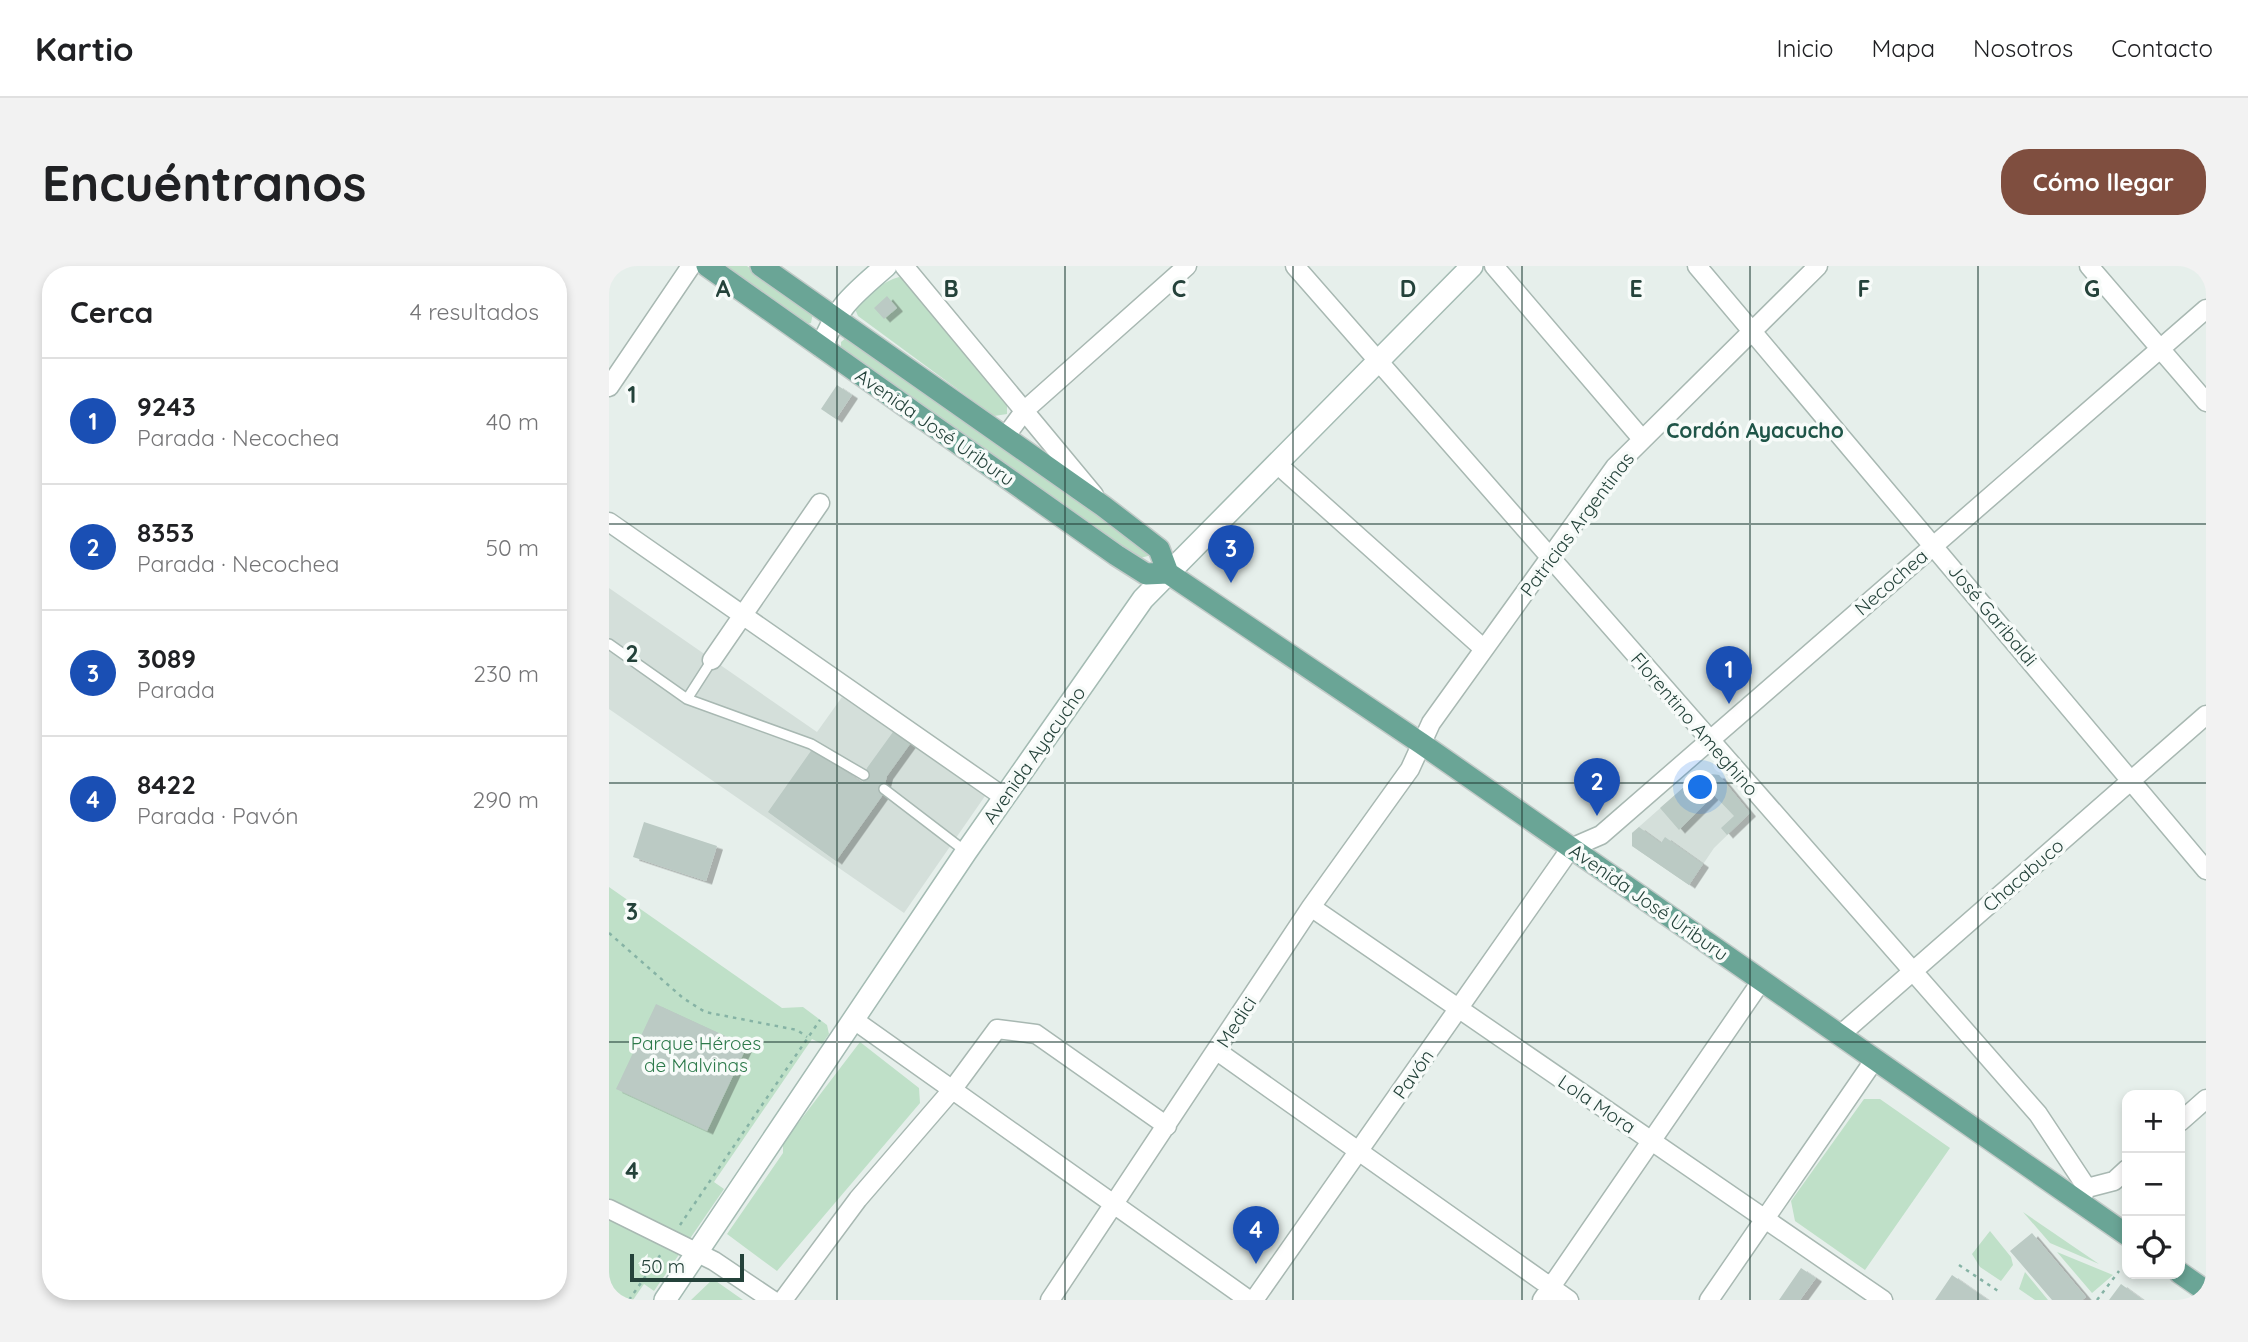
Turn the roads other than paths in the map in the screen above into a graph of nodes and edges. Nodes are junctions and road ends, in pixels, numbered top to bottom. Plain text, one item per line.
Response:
1 (691, 266) edge
2 (707, 266) edge
3 (761, 266) edge
4 (886, 266) edge
5 (904, 266) edge
6 (1187, 266) edge
7 (1295, 266) edge
8 (1472, 266) edge
9 (1494, 266) edge
10 (1697, 266) edge
11 (1818, 266) edge
12 (2089, 266) edge
13 (2206, 309) edge
14 (834, 316) junction
15 (1753, 332) junction
16 (822, 347) junction
17 (2160, 349) junction
18 (1376, 360) junction
19 (609, 387) edge
20 (2206, 402) edge
21 (1025, 410) junction
22 (1006, 437) junction
23 (1642, 439) junction
24 (1276, 463) junction
25 (820, 503) dead end
26 (1103, 506) junction
27 (609, 522) edge
28 (1935, 545) junction
29 (1551, 557) junction
30 (1172, 569) junction
31 (743, 615) junction
32 (609, 644) edge
33 (1484, 649) junction
34 (712, 660) joint
35 (687, 699) junction
36 (2206, 715) edge
37 (1709, 740) junction
38 (1422, 744) junction
39 (865, 775) dead end
40 (2130, 782) junction
41 (884, 789) dead end
42 (1004, 797) junction
43 (1571, 848) junction
44 (967, 852) junction
45 (2206, 870) edge
46 (1311, 907) junction
47 (1912, 972) junction
48 (1762, 980) junction
49 (1458, 1008) junction
50 (854, 1020) junction
51 (1840, 1035) junction
52 (1217, 1051) junction
53 (1875, 1059) junction
54 (952, 1090) junction
55 (2206, 1099) edge
56 (2185, 1118) edge
57 (1167, 1126) junction
58 (1651, 1141) junction
59 (1359, 1151) junction
60 (2122, 1174) edge
61 (2083, 1195) junction
62 (1116, 1205) junction
63 (609, 1209) edge
64 (1765, 1219) junction
65 (2122, 1230) edge
66 (697, 1252) junction
67 (2185, 1276) edge
68 (2206, 1291) edge
69 (1547, 1294) edge
70 (665, 1300) edge
71 (772, 1300) edge
72 (783, 1300) edge
73 (1050, 1300) edge
74 (1248, 1300) edge
75 (1254, 1300) edge
76 (1569, 1300) edge
77 (1709, 1300) edge
78 (1883, 1300) edge

1 - 19 street
2 - 16 main road, Avenida José Uriburu
3 - 14 main road, Avenida José Uriburu
4 - 14 main road
5 - 21 street
6 - 21 street
7 - 18 street, Florentino Ameghino
8 - 18 main road, Avenida Ayacucho
9 - 23 street
10 - 15 street, José Garibaldi
11 - 15 street, Patricias Argentinas
12 - 17 street
13 - 17 street, Necochea
14 - 16 main road
14 - 22 main road, Avenida José Uriburu
15 - 23 street, Patricias Argentinas
15 - 28 street, José Garibaldi
16 - 30 main road, Avenida José Uriburu
17 - 20 street
17 - 28 street, Necochea
18 - 24 main road, Avenida Ayacucho
18 - 29 street, Florentino Ameghino
21 - 22 street
21 - 26 street
22 - 26 main road, Avenida José Uriburu
23 - 29 street, Patricias Argentinas
24 - 30 main road, Avenida Ayacucho
24 - 33 street
25 - 31 street
26 - 30 main road, Avenida José Uriburu
27 - 31 street
28 - 37 street, Necochea
28 - 40 street, José Garibaldi
29 - 33 street, Patricias Argentinas
29 - 37 street, Florentino Ameghino
30 - 38 main road, Avenida José Uriburu
30 - 42 main road, Avenida Ayacucho
31 - 34 street
31 - 42 street
32 - 35 lane
33 - 38 street, Patricias Argentinas
34 - 35 lane
35 - 39 lane
36 - 40 street, Chacabuco
37 - 43 street, Necochea
37 - 47 street, Florentino Ameghino
38 - 43 main road, Avenida José Uriburu
38 - 46 street, Medici
40 - 45 street, José Garibaldi
40 - 47 street, Chacabuco
41 - 44 lane
42 - 44 main road, Avenida Ayacucho
43 - 48 main road, Avenida José Uriburu
43 - 49 street, Pavón
44 - 50 main road, Avenida Ayacucho
46 - 49 street, Lola Mora
46 - 52 street, Medici
47 - 51 street, Chacabuco
47 - 61 street, Florentino Ameghino
48 - 51 main road, Avenida José Uriburu
48 - 58 street
49 - 58 street, Lola Mora
49 - 59 street, Pavón
50 - 54 street
50 - 66 main road, Avenida Ayacucho
51 - 53 main road, Avenida José Uriburu
52 - 57 street, Medici
52 - 59 street
53 - 61 main road, Avenida José Uriburu
53 - 64 street
54 - 57 street
54 - 62 street
54 - 72 street
55 - 56 street
57 - 62 street, Medici
58 - 64 street, Lola Mora
58 - 69 street
59 - 69 street
59 - 75 street, Pavón
60 - 61 street
61 - 65 main road, Avenida José Uriburu
62 - 73 street, Medici
62 - 74 street
63 - 66 street
64 - 77 street
64 - 78 street, Lola Mora
66 - 70 main road, Avenida Ayacucho
66 - 71 street
67 - 68 main road
69 - 76 street

